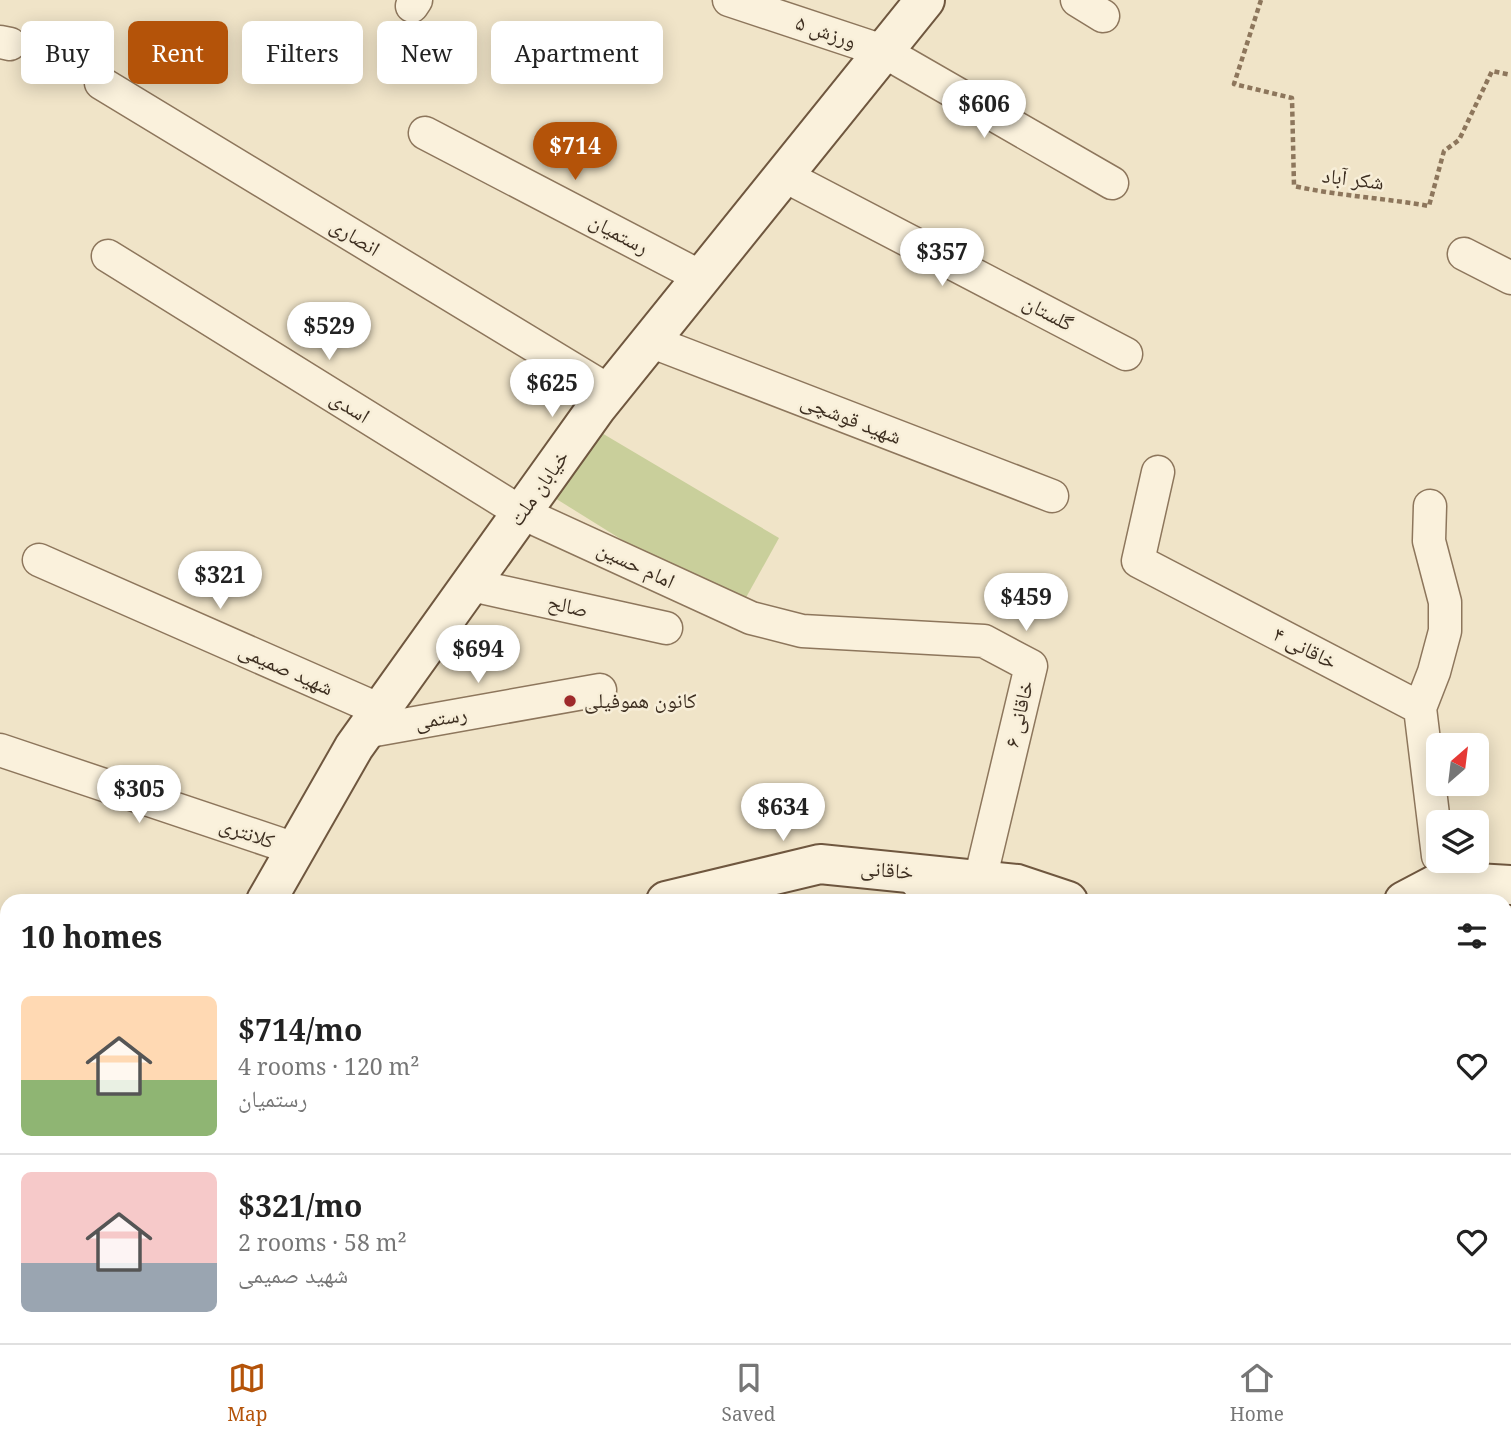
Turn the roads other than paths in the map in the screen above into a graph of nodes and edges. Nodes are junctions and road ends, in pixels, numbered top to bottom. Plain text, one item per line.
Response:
1 (729, 0) edge
2 (925, 0) edge
3 (883, 51) junction
4 (104, 84) edge
5 (425, 133) dead end
6 (783, 175) junction
7 (1112, 183) dead end
8 (1464, 254) dead end
9 (108, 256) dead end
10 (701, 277) junction
11 (1511, 278) edge
12 (650, 341) junction
13 (1126, 354) dead end
14 (610, 391) junction
15 (1158, 472) dead end
16 (1052, 496) dead end
17 (1430, 506) dead end
18 (522, 513) junction
19 (39, 559) dead end
20 (471, 584) junction
21 (751, 618) joint
22 (666, 628) dead end
23 (600, 690) dead end
24 (1420, 708) junction
25 (372, 721) junction
26 (0, 750) edge
27 (1433, 810) edge
28 (295, 849) junction
29 (907, 872) junction
30 (1433, 873) edge
31 (1466, 873) edge
32 (980, 880) junction
33 (1511, 885) edge
34 (1014, 893) edge
35 (270, 894) edge
36 (713, 894) edge
37 (927, 894) edge
38 (1411, 894) edge

1 - 3 street, ورزش ۵
2 - 3 main road, خیابان ملت
3 - 6 main road, خیابان ملت
3 - 7 street, ورزش ۵
4 - 14 street, انصاری
5 - 10 street, رستمیان
6 - 10 main road, خیابان ملت
6 - 13 street, گلستان
8 - 11 street
9 - 18 street, اسدی
10 - 12 main road, خیابان ملت
12 - 14 main road, خیابان ملت
12 - 16 street, شهید قوشچی
14 - 18 main road, خیابان ملت
15 - 24 street, خاقانی ۴
17 - 24 street
18 - 20 main road, خیابان ملت
18 - 21 street, امام حسین
19 - 25 street, شهید صمیمی
20 - 22 street, صالح
20 - 25 main road, خیابان ملت
21 - 32 street, خاقانی ۶
23 - 25 street, رستمی
24 - 27 street
25 - 28 main road, خیابان ملت
26 - 28 street, کلانتری
28 - 35 main road, خیابان ملت
29 - 32 main road, خاقانی
29 - 36 main road, خاقانی
29 - 37 street
30 - 38 main road
31 - 33 main road
32 - 34 main road, خاقانی

